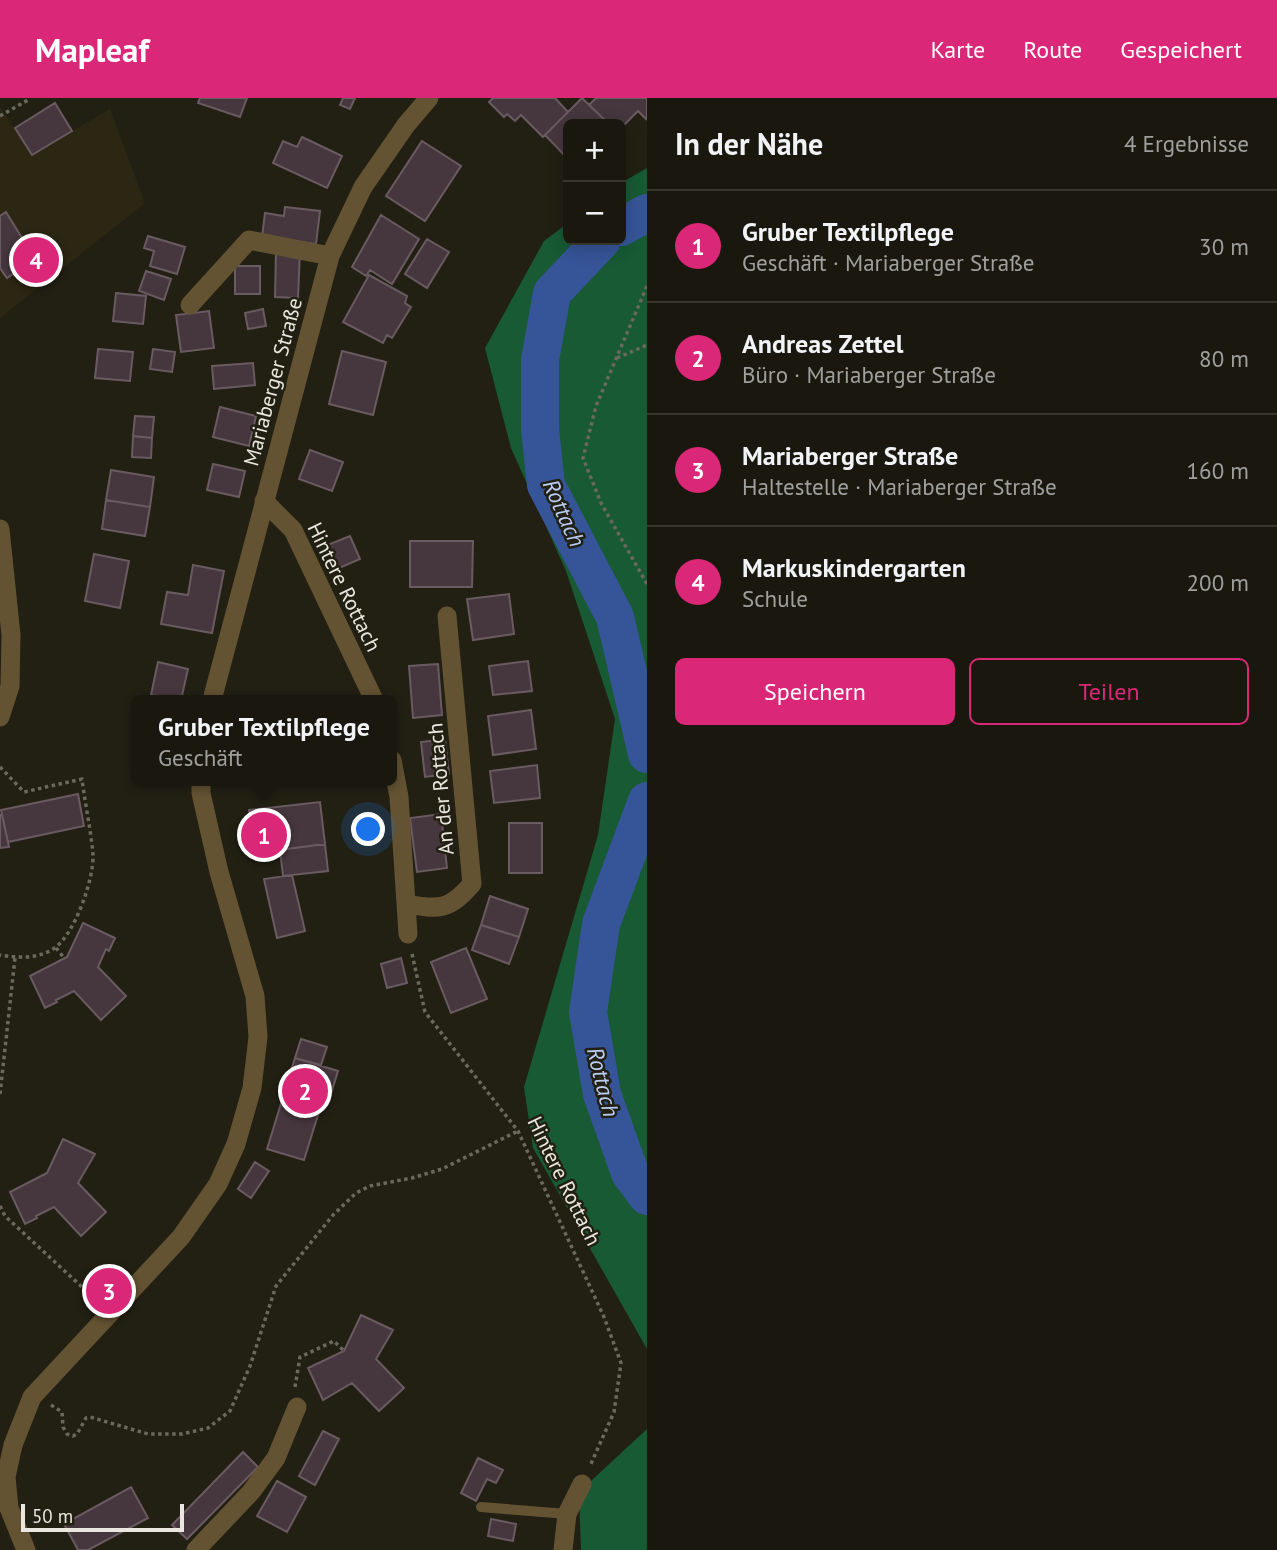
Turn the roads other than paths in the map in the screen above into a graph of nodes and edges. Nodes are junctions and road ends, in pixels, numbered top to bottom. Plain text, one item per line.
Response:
1 (429, 98) edge
2 (330, 256) junction
3 (190, 305) dead end
4 (264, 501) junction
5 (0, 529) edge
6 (447, 616) dead end
7 (213, 695) edge
8 (372, 695) edge
9 (0, 717) edge
10 (201, 786) edge
11 (397, 786) edge
12 (406, 904) junction
13 (408, 934) road end
14 (297, 1407) dead end
15 (7, 1442) edge
16 (582, 1484) road end
17 (481, 1507) dead end
18 (567, 1514) junction
19 (26, 1550) edge
20 (196, 1550) edge
21 (563, 1550) edge

1 - 2 street, Mariaberger Straße
2 - 3 street
2 - 4 street, Mariaberger Straße
4 - 7 street, Mariaberger Straße
4 - 8 street, Hintere Rottach
5 - 9 street
6 - 12 street, An der Rottach
10 - 15 street
11 - 12 street
12 - 13 street
14 - 20 street
15 - 19 street
16 - 18 street
17 - 18 lane
18 - 21 street

